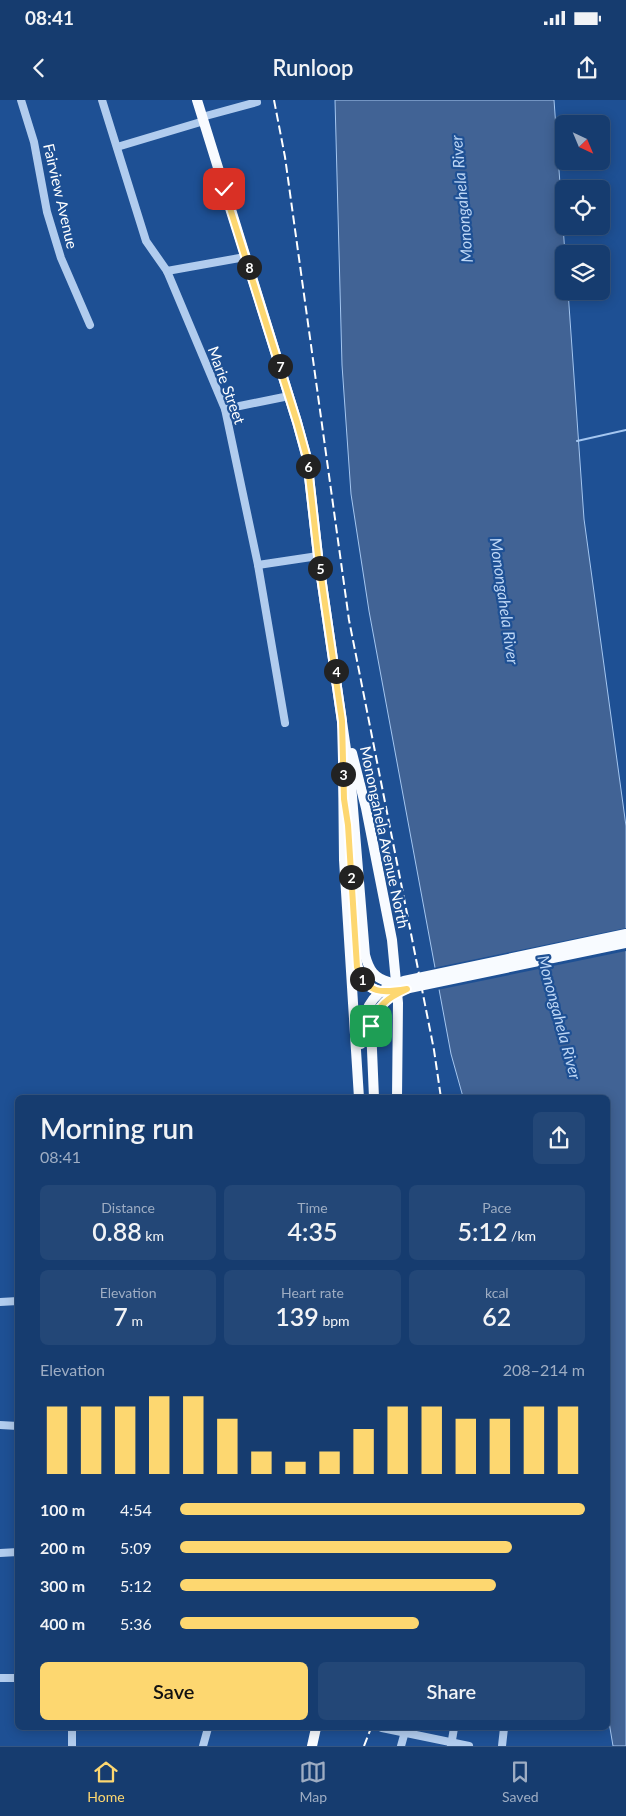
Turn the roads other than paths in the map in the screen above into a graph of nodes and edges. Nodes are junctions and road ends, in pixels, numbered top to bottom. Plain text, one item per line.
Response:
1 (21, 100) edge
2 (102, 100) edge
3 (197, 100) edge
4 (256, 102) dead end
5 (203, 119) junction
6 (118, 147) junction
7 (245, 257) junction
8 (167, 271) junction
9 (90, 324) dead end
10 (289, 396) junction
11 (225, 409) junction
12 (318, 556) junction
13 (258, 565) junction
14 (342, 721) junction
15 (285, 723) dead end
16 (344, 799) junction
17 (626, 934) edge
18 (626, 944) edge
19 (406, 985) junction
20 (388, 990) junction
21 (359, 1095) edge
22 (364, 1095) edge
23 (374, 1095) edge
24 (397, 1095) edge
25 (15, 1301) edge
26 (0, 1302) edge
27 (0, 1425) edge
28 (15, 1426) edge
29 (0, 1552) edge
30 (15, 1552) edge
31 (0, 1678) edge
32 (15, 1678) edge
33 (72, 1730) edge
34 (207, 1730) edge
35 (316, 1730) edge
36 (405, 1730) edge
37 (454, 1730) edge
38 (504, 1730) edge
39 (452, 1744) edge
40 (72, 1746) edge
41 (203, 1746) edge
42 (312, 1746) edge
43 (401, 1746) edge
44 (469, 1746) edge
45 (502, 1746) edge

1 - 9 street, Fairview Avenue
2 - 6 street, Marie Street
3 - 5 main road
4 - 5 street
5 - 6 street
5 - 7 main road
6 - 8 street, Marie Street
7 - 8 street
7 - 10 main road
8 - 11 street, Marie Street
10 - 11 street
10 - 12 main road
11 - 13 street, Marie Street
12 - 13 street
12 - 14 main road
13 - 15 street, Marie Street
14 - 16 main road, Monongahela Avenue North
14 - 20 main road
14 - 24 main road, Monongahela Avenue North
16 - 20 main road
16 - 21 main road, Monongahela Avenue North
17 - 19 main road, bridge
18 - 19 main road, bridge
19 - 20 main road, bridge
19 - 20 main road, bridge
20 - 22 main road
20 - 23 main road
25 - 26 street
27 - 28 street
29 - 30 street
31 - 32 street
33 - 40 street
34 - 41 street
35 - 42 main road
36 - 39 street
36 - 43 street
37 - 39 street
38 - 45 street
39 - 44 street

